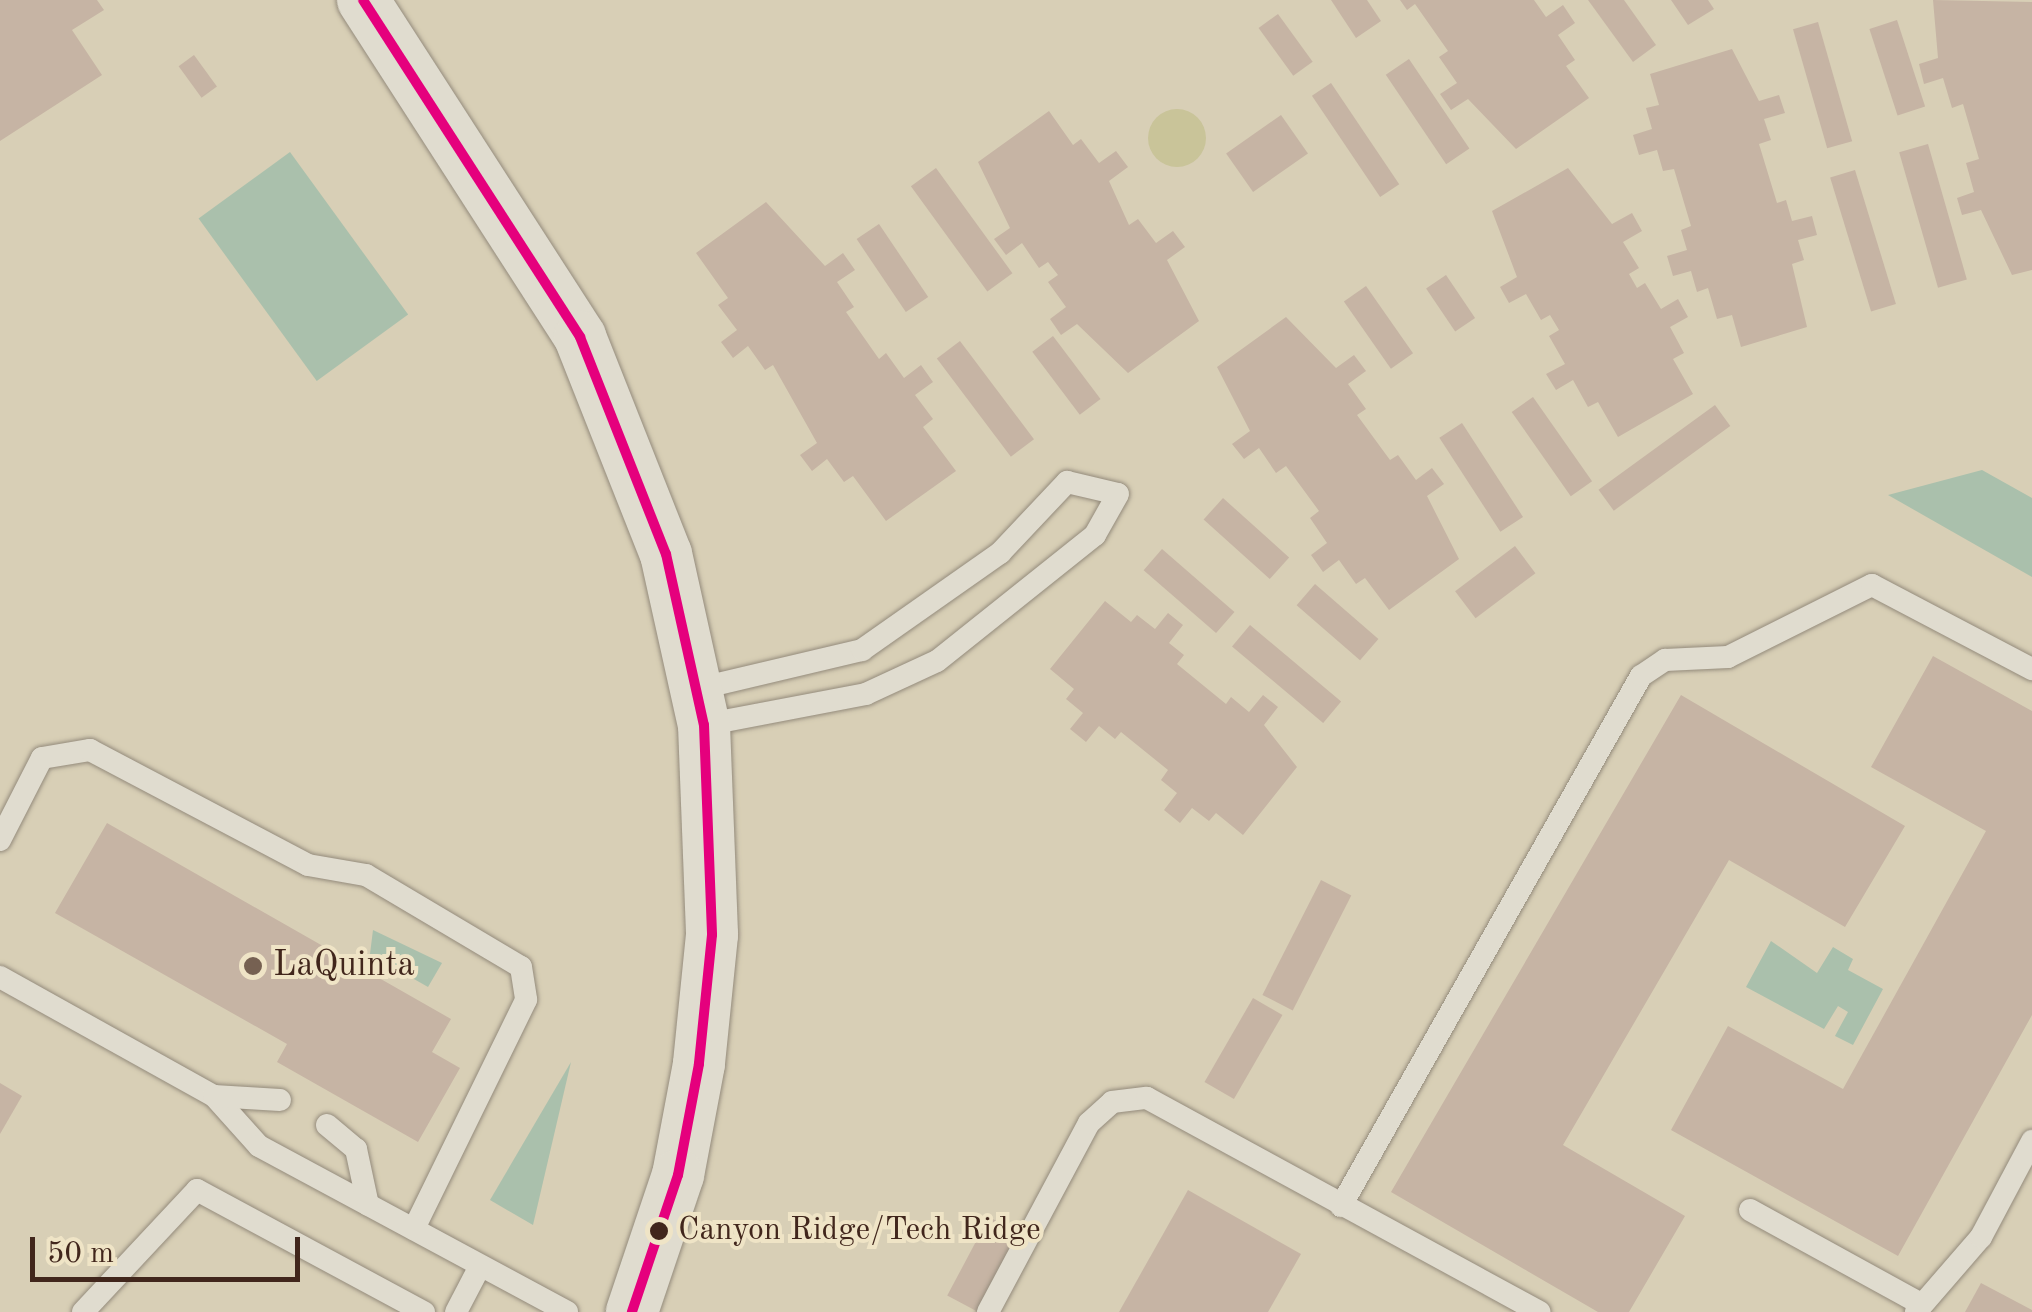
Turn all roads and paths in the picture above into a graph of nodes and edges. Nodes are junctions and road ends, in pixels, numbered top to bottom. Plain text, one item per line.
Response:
1 (363, 0) edge
2 (2032, 670) edge
3 (700, 707) junction
4 (0, 840) edge
5 (0, 977) edge
6 (214, 1096) junction
7 (280, 1100) dead end
8 (327, 1124) dead end
9 (2032, 1142) edge
10 (368, 1205) junction
11 (1341, 1206) junction
12 (1750, 1210) dead end
13 (414, 1230) junction
14 (480, 1266) junction
15 (1918, 1308) edge
16 (84, 1312) edge
17 (424, 1312) edge
18 (456, 1312) edge
19 (567, 1312) edge
20 (632, 1312) edge
21 (988, 1312) edge
22 (1540, 1312) edge

1 - 3 street
2 - 11 lane
3 - 3 lane
3 - 20 street
4 - 13 lane
5 - 6 lane
6 - 7 lane
6 - 10 lane
8 - 10 lane
9 - 15 lane
10 - 13 lane
11 - 21 lane
11 - 22 lane
12 - 15 lane
13 - 14 lane
14 - 18 lane
14 - 19 lane
16 - 17 lane

